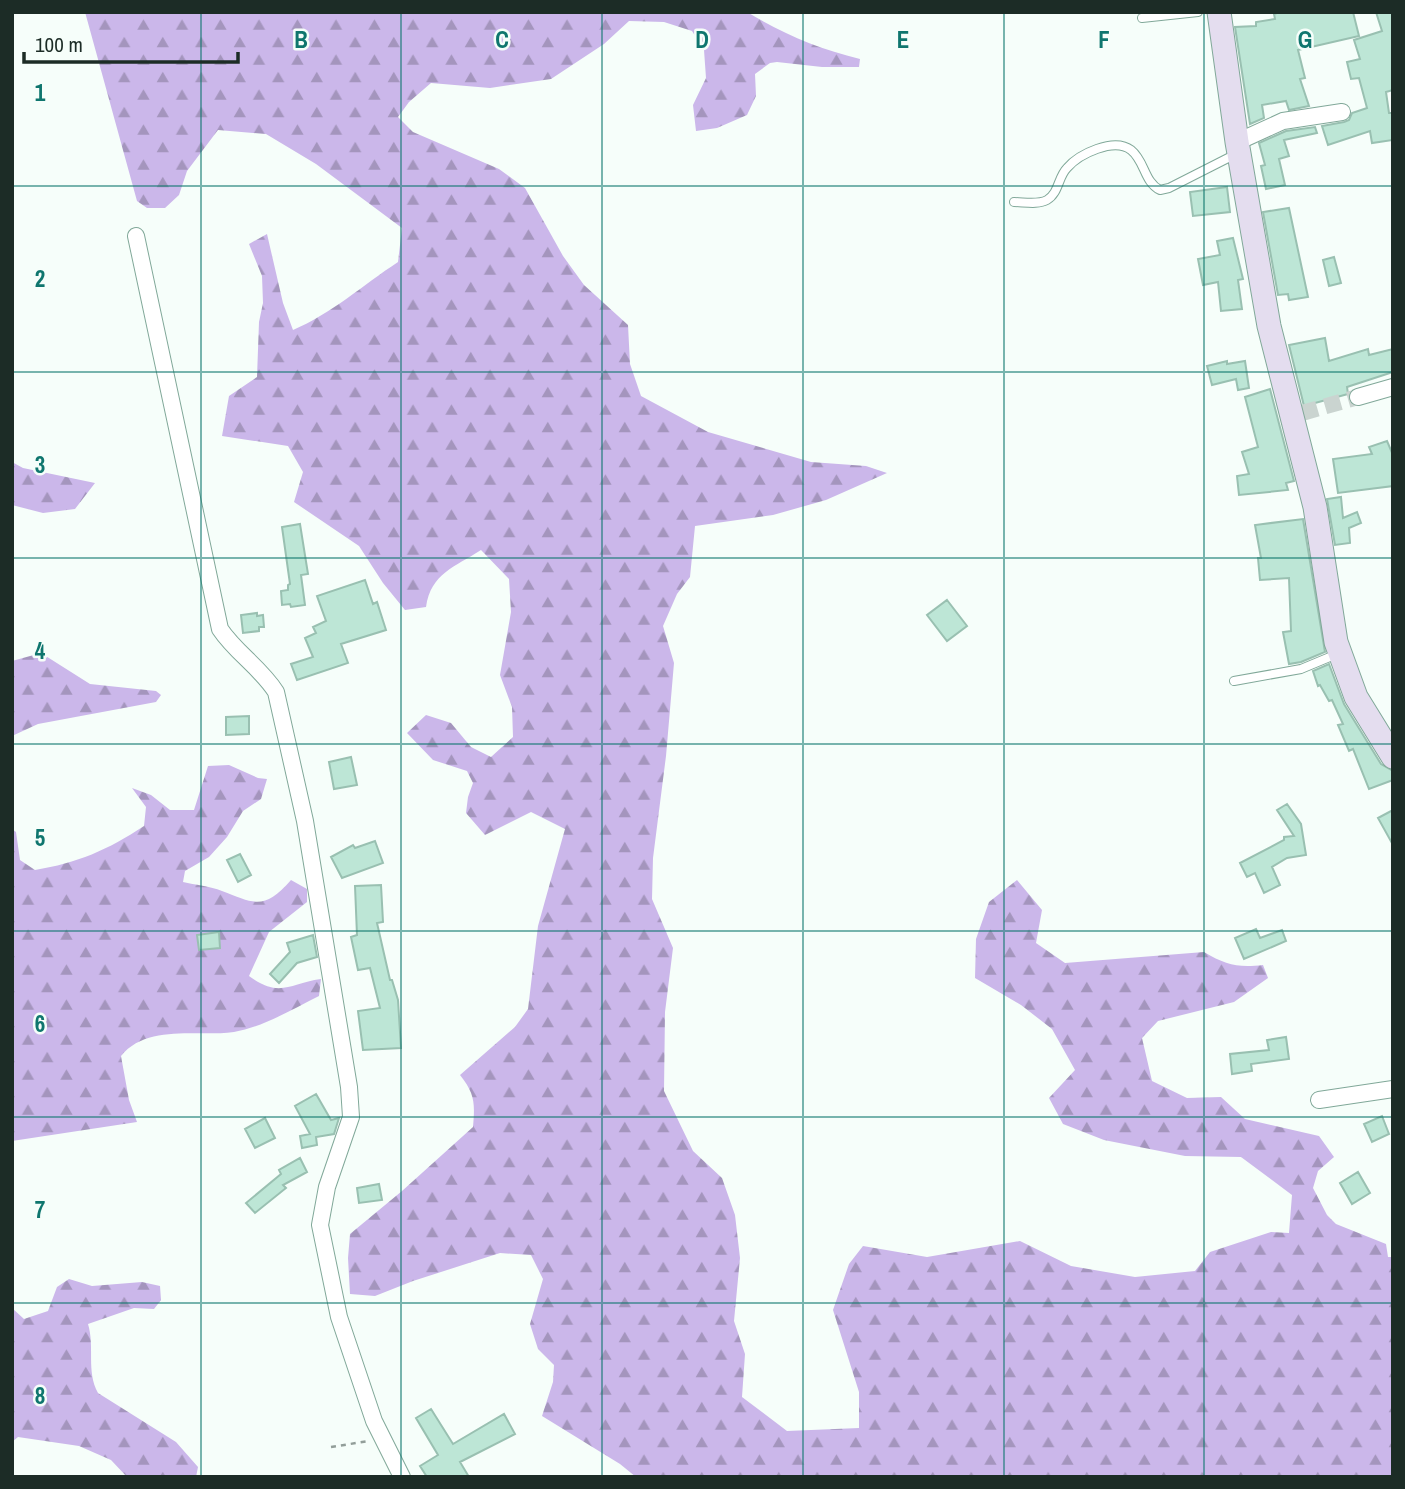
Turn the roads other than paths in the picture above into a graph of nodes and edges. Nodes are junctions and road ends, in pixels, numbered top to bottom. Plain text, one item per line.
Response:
1 (1198, 12) edge
2 (1219, 12) edge
3 (1142, 18) dead end
4 (1342, 112) dead end
5 (1238, 147) junction
6 (1014, 202) dead end
7 (136, 236) dead end
8 (1393, 387) edge
9 (1359, 397) tunnel mouth
10 (1340, 653) junction
11 (1234, 681) dead end
12 (1393, 758) edge
13 (1393, 1089) edge
14 (1319, 1100) dead end
15 (402, 1477) edge

1 - 3 lane
2 - 5 street
4 - 5 street
5 - 6 lane
5 - 10 street
7 - 15 street
8 - 9 street
10 - 11 lane
10 - 12 street
13 - 14 street

